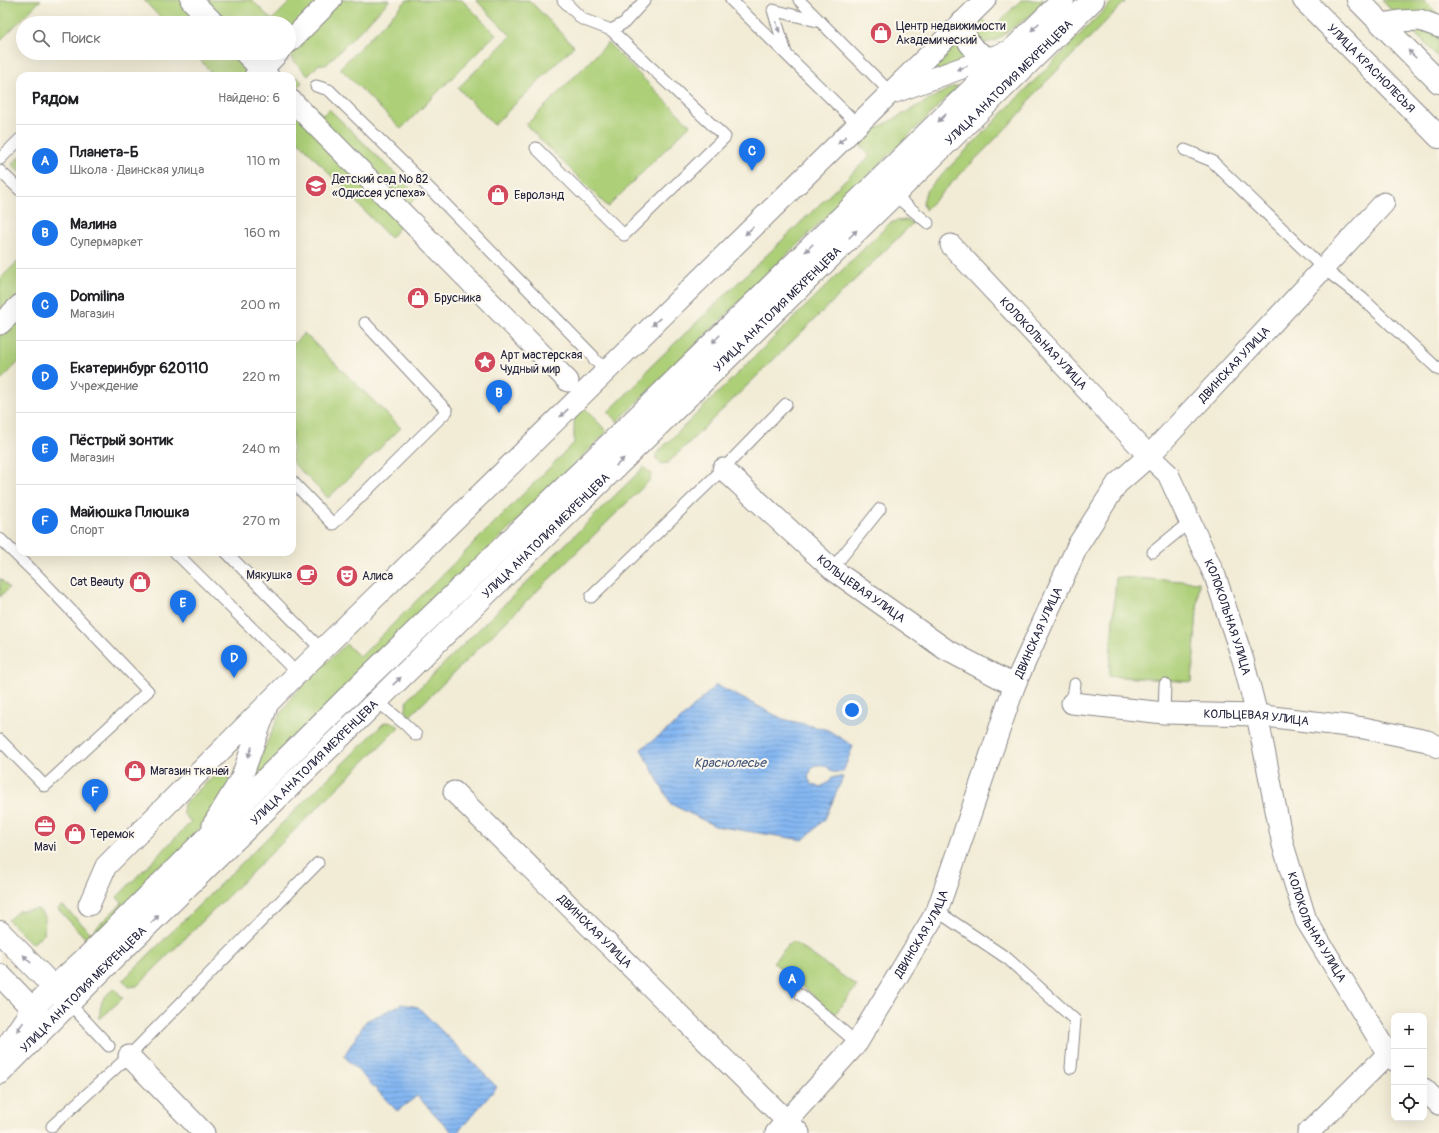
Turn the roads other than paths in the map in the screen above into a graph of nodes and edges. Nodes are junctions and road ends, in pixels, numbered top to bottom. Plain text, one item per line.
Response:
1 (190, 0) edge
2 (331, 0) edge
3 (563, 0) edge
4 (645, 0) edge
5 (731, 0) edge
6 (799, 0) edge
7 (985, 0) edge
8 (1063, 0) edge
9 (1093, 0) edge
10 (1304, 0) edge
11 (1358, 0) edge
12 (207, 16) edge
13 (821, 22) junction
14 (962, 22) junction
15 (1382, 24) junction
16 (1439, 27) edge
17 (611, 30) junction
18 (296, 35) edge
19 (1012, 50) junction
20 (786, 54) junction
21 (990, 58) junction
22 (251, 60) edge
23 (273, 60) edge
24 (260, 72) edge
25 (264, 72) edge
26 (1439, 82) edge
27 (316, 86) dead end
28 (891, 94) junction
29 (296, 105) edge
30 (858, 125) junction
31 (1439, 137) edge
32 (16, 143) edge
33 (536, 148) dead end
34 (1185, 150) dead end
35 (0, 159) edge
36 (0, 171) edge
37 (16, 186) edge
38 (893, 194) junction
39 (1384, 203) dead end
40 (928, 223) dead end
41 (951, 245) dead end
42 (1324, 269) junction
43 (16, 309) edge
44 (365, 323) dead end
45 (0, 324) edge
46 (608, 370) junction
47 (1439, 370) edge
48 (568, 381) dead end
49 (786, 404) dead end
50 (1149, 456) junction
51 (723, 469) junction
52 (296, 485) edge
53 (880, 509) dead end
54 (1191, 525) junction
55 (0, 539) edge
56 (1154, 552) dead end
57 (16, 555) edge
58 (17, 556) edge
59 (179, 556) edge
60 (230, 556) edge
61 (832, 569) junction
62 (591, 597) dead end
63 (322, 650) junction
64 (296, 674) junction
65 (1015, 684) junction
66 (1165, 684) dead end
67 (1073, 693) dead end
68 (377, 701) junction
69 (268, 703) junction
70 (1164, 713) junction
71 (1257, 714) junction
72 (416, 735) dead end
73 (0, 740) edge
74 (1439, 747) edge
75 (212, 759) junction
76 (241, 780) junction
77 (454, 792) dead end
78 (205, 838) junction
79 (318, 863) dead end
80 (89, 905) dead end
81 (937, 911) junction
82 (0, 932) edge
83 (0, 975) edge
84 (54, 987) junction
85 (801, 995) dead end
86 (69, 1003) junction
87 (33, 1008) junction
88 (47, 1025) junction
89 (857, 1043) junction
90 (109, 1046) dead end
91 (129, 1056) junction
92 (0, 1057) edge
93 (1391, 1057) edge
94 (1071, 1068) dead end
95 (0, 1073) edge
96 (1427, 1092) edge
97 (1439, 1104) edge
98 (52, 1126) dead end
99 (787, 1129) edge
100 (204, 1133) edge
101 (1308, 1133) edge

1 - 12 street
2 - 18 street
3 - 17 lane
4 - 17 lane
5 - 20 lane
6 - 13 lane
7 - 14 street, УЛИЦА АНАТОЛИЯ МЕХРЕНЦЕВА
8 -> 19 street, УЛИЦА АНАТОЛИЯ МЕХРЕНЦЕВА
9 - 38 street, УЛИЦА АНАТОЛИЯ МЕХРЕНЦЕВА
10 - 31 street, УЛИЦА КРАСНОЛЕСЬЯ
11 - 15 street
13 -> 20 lane
13 - 28 lane
14 - 21 street
14 - 28 street, УЛИЦА АНАТОЛИЯ МЕХРЕНЦЕВА
15 - 16 street
26 -> 15 street
17 - 33 lane
19 - 21 street, УЛИЦА АНАТОЛИЯ МЕХРЕНЦЕВА
19 -> 78 street, УЛИЦА АНАТОЛИЯ МЕХРЕНЦЕВА
20 - 30 lane
21 -> 28 street, УЛИЦА АНАТОЛИЯ МЕХРЕНЦЕВА
22 - 24 street
23 - 25 street
27 - 46 lane
28 - 30 street, УЛИЦА АНАТОЛИЯ МЕХРЕНЦЕВА
29 - 48 street
30 -> 46 street, УЛИЦА АНАТОЛИЯ МЕХРЕНЦЕВА
32 - 35 lane
34 - 42 lane
36 - 37 lane
38 - 40 lane
68 -> 38 street, УЛИЦА АНАТОЛИЯ МЕХРЕНЦЕВА
39 - 42 street, ДВИНСКАЯ УЛИЦА
41 - 50 street, КОЛОКОЛЬНАЯ УЛИЦА
42 - 47 lane
42 - 50 street, ДВИНСКАЯ УЛИЦА
43 - 45 street
44 - 52 lane
46 -> 63 street, УЛИЦА АНАТОЛИЯ МЕХРЕНЦЕВА
49 - 51 lane
50 - 54 street, КОЛОКОЛЬНАЯ УЛИЦА
50 - 65 street, ДВИНСКАЯ УЛИЦА
51 - 61 street, КОЛЬЦЕВАЯ УЛИЦА
51 - 62 lane
53 - 61 lane
54 - 56 lane
54 - 71 street, КОЛОКОЛЬНАЯ УЛИЦА
55 - 57 lane
58 - 73 lane
59 - 64 lane
60 - 63 lane
61 - 65 street, КОЛЬЦЕВАЯ УЛИЦА
63 - 64 street, УЛИЦА АНАТОЛИЯ МЕХРЕНЦЕВА
64 - 69 street, УЛИЦА АНАТОЛИЯ МЕХРЕНЦЕВА
65 - 81 street, ДВИНСКАЯ УЛИЦА
66 - 70 lane
67 - 70 street, КОЛЬЦЕВАЯ УЛИЦА
68 - 72 lane
86 -> 68 street, УЛИЦА АНАТОЛИЯ МЕХРЕНЦЕВА
69 - 75 street, УЛИЦА АНАТОЛИЯ МЕХРЕНЦЕВА
69 -> 76 street, УЛИЦА АНАТОЛИЯ МЕХРЕНЦЕВА
70 - 71 street, КОЛЬЦЕВАЯ УЛИЦА
71 - 74 street, КОЛЬЦЕВАЯ УЛИЦА
71 - 93 street, КОЛОКОЛЬНАЯ УЛИЦА
75 - 76 street
75 - 80 street, УЛИЦА АНАТОЛИЯ МЕХРЕНЦЕВА
76 - 78 street, УЛИЦА АНАТОЛИЯ МЕХРЕНЦЕВА
77 - 99 street, ДВИНСКАЯ УЛИЦА
78 - 84 street, УЛИЦА АНАТОЛИЯ МЕХРЕНЦЕВА
79 - 91 lane
81 - 89 street, ДВИНСКАЯ УЛИЦА
81 - 94 lane
84 -> 82 street
83 - 87 street
84 - 86 street
84 - 87 street, УЛИЦА АНАТОЛИЯ МЕХРЕНЦЕВА
85 - 89 lane
86 - 88 street, УЛИЦА АНАТОЛИЯ МЕХРЕНЦЕВА
86 - 90 lane
87 - 88 street
87 -> 92 street, УЛИЦА АНАТОЛИЯ МЕХРЕНЦЕВА
88 - 95 street, УЛИЦА АНАТОЛИЯ МЕХРЕНЦЕВА
89 - 99 street, ДВИНСКАЯ УЛИЦА
91 - 98 lane
91 - 100 street
93 - 101 street, КОЛОКОЛЬНАЯ УЛИЦА
96 - 97 street

